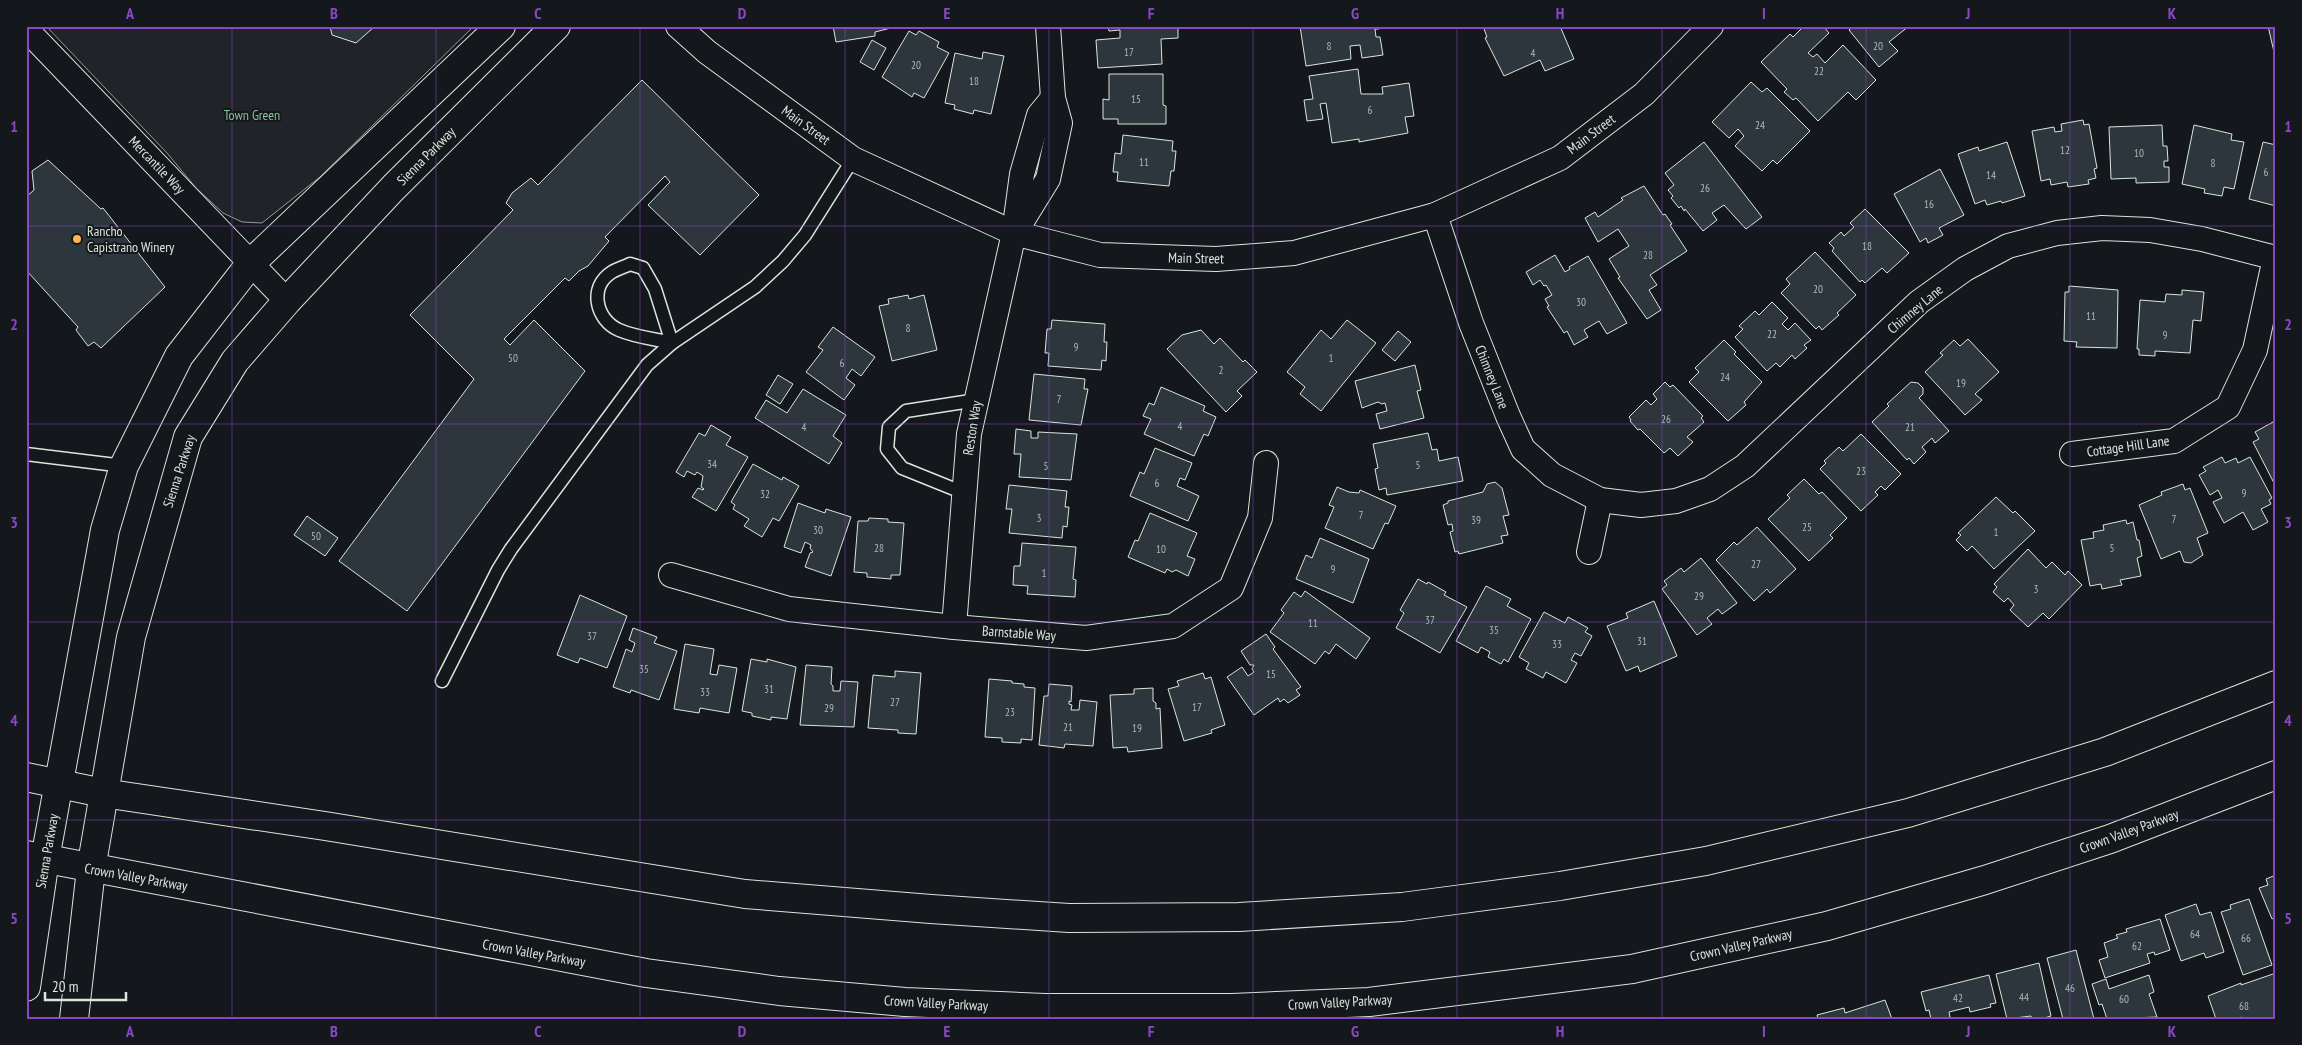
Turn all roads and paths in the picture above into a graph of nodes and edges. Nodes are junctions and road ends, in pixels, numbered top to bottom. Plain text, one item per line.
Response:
1 (501, 26) edge
2 (556, 26) edge
3 (678, 26) edge
4 (1048, 26) edge
5 (1707, 28) edge
6 (26, 29) edge
7 (853, 159) junction
8 (1434, 215) junction
9 (1014, 233) junction
10 (2275, 258) edge
11 (251, 263) junction
12 (287, 301) junction
13 (672, 343) junction
14 (977, 400) junction
15 (26, 454) edge
16 (2072, 454) dead end
17 (1266, 463) dead end
18 (124, 466) junction
19 (964, 493) junction
20 (1600, 500) junction
21 (1590, 552) dead end
22 (671, 575) dead end
23 (954, 628) junction
24 (442, 681) dead end
25 (2276, 685) edge
26 (2276, 775) edge
27 (26, 777) edge
28 (59, 784) junction
29 (103, 793) junction
30 (35, 857) edge
31 (91, 868) junction
32 (26, 987) edge
33 (74, 1019) edge

1 - 11 main road, Sienna Parkway
2 - 12 main road, Sienna Parkway
3 - 7 street, Main Street
4 - 9 street, Reston Way
5 - 8 street, Main Street
6 - 11 street, Mercantile Way
7 - 9 street, Main Street
7 - 13 lane
8 - 9 street, Main Street
8 - 20 street, Chimney Lane
9 - 14 street, Reston Way
10 - 16 street, Cottage Hill Lane
10 - 20 street, Chimney Lane
11 - 12 street, Mercantile Way
11 - 18 main road, Sienna Parkway
12 - 29 main road, Sienna Parkway
13 - 13 lane
13 - 24 lane
14 - 19 street, Reston Way
14 - 19 lane
15 - 18 lane
17 - 23 street, Barnstable Way
18 - 28 main road, Sienna Parkway
19 - 23 street, Reston Way
20 - 21 street
22 - 23 street, Barnstable Way
25 - 29 main road
26 - 31 main road, Crown Valley Parkway
27 - 28 main road
28 - 29 main road
28 - 30 main road, Sienna Parkway
29 - 31 main road, Sienna Parkway
30 - 31 main road, Crown Valley Parkway
30 - 32 main road, Sienna Parkway
31 - 33 main road, Sienna Parkway

